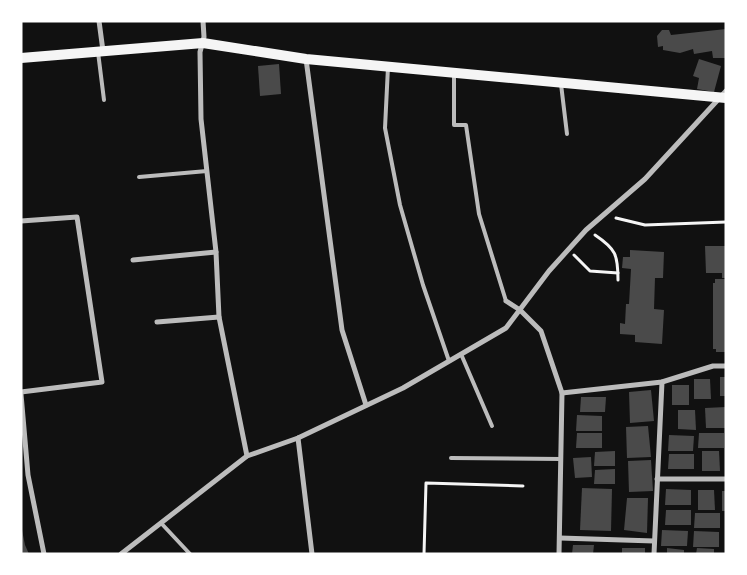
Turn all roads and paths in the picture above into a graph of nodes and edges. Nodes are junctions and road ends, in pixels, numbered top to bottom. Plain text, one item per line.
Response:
1 (100, 21) edge
2 (203, 21) edge
3 (203, 43) junction
4 (100, 52) junction
5 (21, 58) edge
6 (306, 59) junction
7 (388, 67) junction
8 (454, 72) junction
9 (561, 82) junction
10 (724, 96) edge
11 (104, 100) dead end
12 (567, 134) dead end
13 (207, 170) junction
14 (139, 177) dead end
15 (604, 214) junction
16 (21, 221) edge
17 (726, 222) edge
18 (586, 230) junction
19 (568, 249) junction
20 (216, 252) junction
21 (133, 260) dead end
22 (618, 273) junction
23 (618, 280) dead end
24 (506, 302) joint
25 (520, 310) junction
26 (219, 318) junction
27 (156, 322) dead end
28 (461, 354) junction
29 (449, 361) junction
30 (726, 366) edge
31 (662, 382) junction
32 (21, 393) edge
33 (562, 393) junction
34 (366, 405) junction
35 (492, 426) dead end
36 (298, 438) junction
37 (247, 456) junction
38 (451, 458) dead end
39 (561, 459) junction
40 (657, 479) junction
41 (726, 479) edge
42 (523, 486) dead end
43 (160, 522) junction
44 (560, 538) junction
45 (654, 541) junction
46 (44, 554) edge
47 (121, 554) edge
48 (190, 554) edge
49 (312, 554) edge
50 (424, 554) edge
51 (559, 554) edge
52 (654, 554) edge

1 - 4 street
2 - 3 street
3 - 4 main road
3 - 6 main road
3 - 13 street
4 - 5 main road
4 - 11 lane
6 - 7 main road
6 - 34 street
7 - 8 main road
7 - 29 lane
8 - 9 main road
8 - 24 lane
9 - 10 main road
9 - 12 lane
10 - 15 street
13 - 14 lane
13 - 20 street
15 - 17 path
15 - 18 street
16 - 32 street
18 - 19 street
18 - 22 path
19 - 22 path
19 - 25 street
20 - 21 street
20 - 26 street
22 - 23 path
24 - 25 street
25 - 28 street
25 - 33 street
26 - 27 street
26 - 37 street
28 - 29 street
28 - 35 lane
29 - 34 street
30 - 31 street
31 - 33 street
31 - 40 street
32 - 46 street
33 - 39 street
34 - 36 street
36 - 37 street
36 - 49 street
37 - 43 street
38 - 39 lane
39 - 44 street
40 - 41 street
40 - 45 street
42 - 50 path
43 - 47 street
43 - 48 lane
44 - 45 street
44 - 51 street
45 - 52 street

